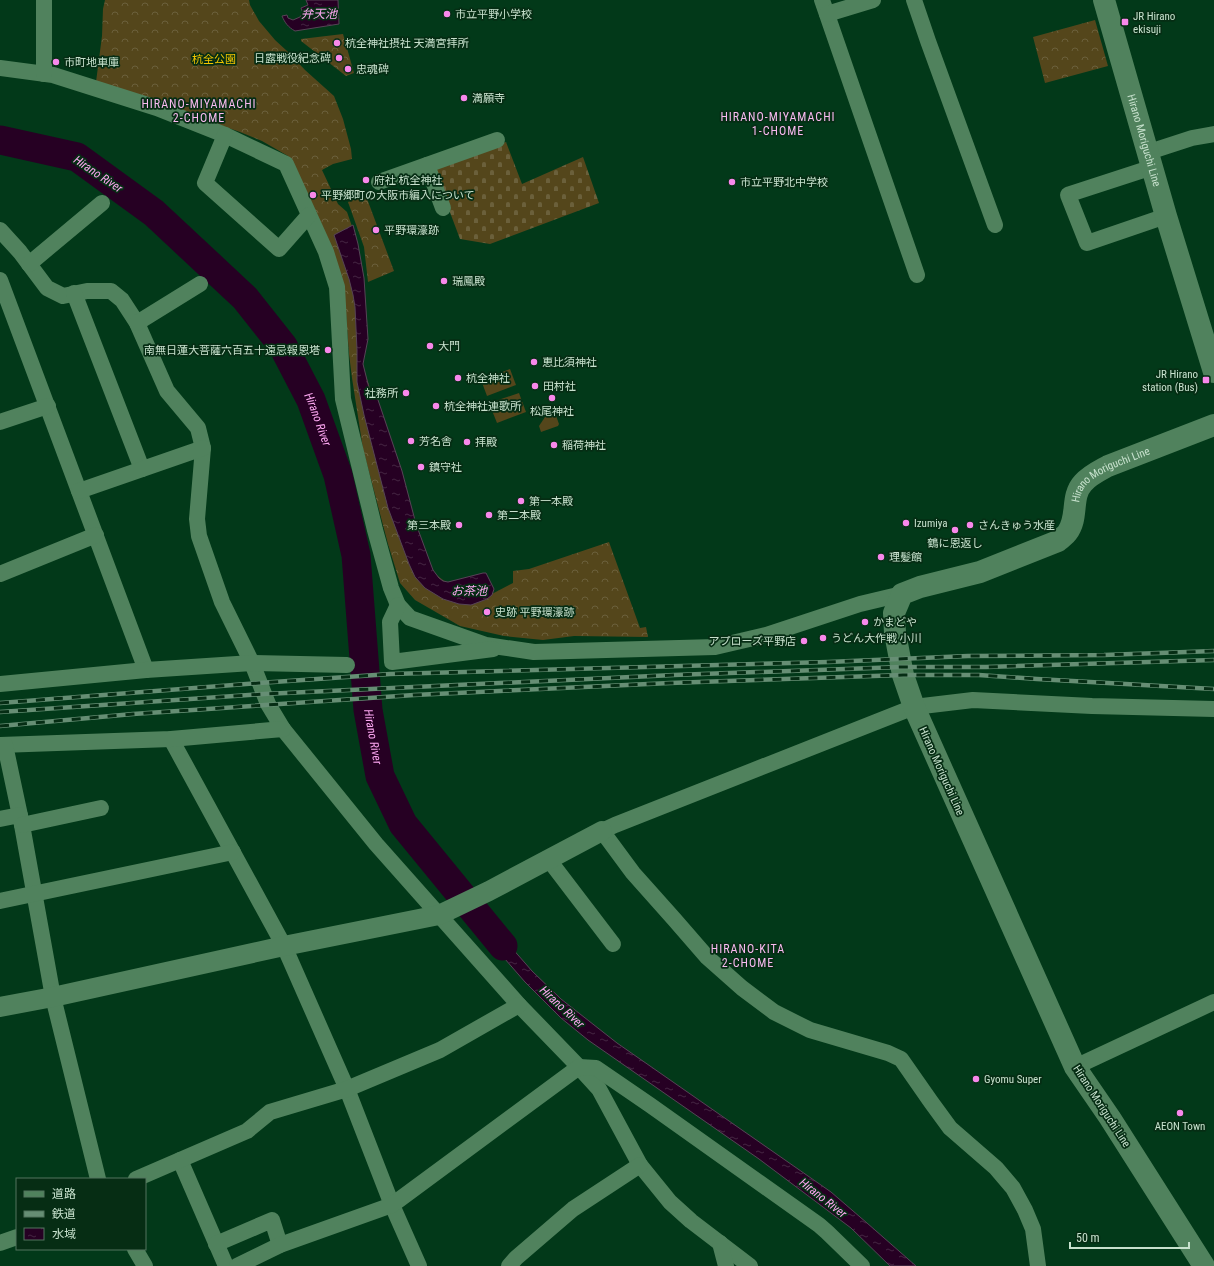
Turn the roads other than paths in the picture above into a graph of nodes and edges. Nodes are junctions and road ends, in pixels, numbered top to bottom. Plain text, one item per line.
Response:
1 (44, 0) edge
2 (873, 0) edge
3 (914, 0) edge
4 (1104, 0) edge
5 (824, 7) edge
6 (0, 68) edge
7 (44, 74) junction
8 (1214, 134) edge
9 (225, 135) junction
10 (497, 140) dead end
11 (1151, 160) junction
12 (427, 165) junction
13 (379, 182) dead end
14 (102, 203) dead end
15 (443, 208) dead end
16 (310, 215) junction
17 (1166, 216) junction
18 (995, 226) dead end
19 (0, 230) edge
20 (29, 264) junction
21 (918, 275) dead end
22 (0, 280) edge
23 (200, 284) dead end
24 (74, 293) junction
25 (137, 323) junction
26 (1214, 372) edge
27 (48, 406) junction
28 (0, 422) edge
29 (1214, 425) edge
30 (203, 448) junction
31 (142, 469) junction
32 (79, 490) junction
33 (96, 535) junction
34 (0, 574) edge
35 (902, 594) junction
36 (398, 605) junction
37 (504, 648) junction
38 (252, 663) junction
39 (347, 665) dead end
40 (146, 670) junction
41 (0, 684) edge
42 (914, 707) junction
43 (1214, 709) edge
44 (283, 729) junction
45 (171, 738) junction
46 (2, 745) edge
47 (101, 808) dead end
48 (0, 819) edge
49 (20, 820) junction
50 (602, 831) junction
51 (233, 852) junction
52 (549, 860) junction
53 (34, 894) junction
54 (0, 901) edge
55 (444, 913) junction
56 (613, 944) dead end
57 (284, 946) junction
58 (54, 997) junction
59 (1214, 1002) edge
60 (519, 1005) junction
61 (0, 1007) edge
62 (579, 1067) junction
63 (1076, 1067) junction
64 (347, 1089) junction
65 (180, 1160) junction
66 (640, 1165) junction
67 (98, 1178) edge
68 (138, 1178) edge
69 (392, 1205) junction
70 (16, 1237) edge
71 (1, 1241) edge
72 (720, 1243) junction
73 (216, 1244) junction
74 (280, 1245) junction
75 (136, 1250) edge
76 (145, 1266) edge
77 (226, 1266) edge
78 (237, 1266) edge
79 (419, 1266) edge
80 (509, 1266) edge
81 (726, 1266) edge
82 (750, 1266) edge
83 (862, 1266) edge
84 (1038, 1266) edge
85 (1204, 1266) edge

1 - 7 street
2 - 5 street
3 - 18 street
4 - 11 main road, Hirano Moriguchi Line
5 - 21 street
6 - 7 street
7 - 9 street
8 - 11 street
9 - 16 street
9 - 16 street
10 - 12 street
11 - 17 main road, Hirano Moriguchi Line
11 - 17 street
12 - 13 street
12 - 15 street
14 - 20 street
16 - 36 street
17 - 26 main road, Hirano Moriguchi Line
19 - 20 street
20 - 24 street
22 - 27 street
23 - 25 street
24 - 25 street
24 - 31 street
25 - 30 street
27 - 28 street
27 - 32 street
29 - 35 main road, Hirano Moriguchi Line
30 - 31 street
30 - 38 street
31 - 32 street
32 - 33 street
33 - 34 street
33 - 40 street
35 - 37 street
35 - 42 main road, Hirano Moriguchi Line
36 - 37 street
36 - 37 street
38 - 39 street
38 - 40 street
38 - 44 street
40 - 41 street
42 - 43 street
42 - 50 street
42 - 63 main road, Hirano Moriguchi Line
44 - 45 street
44 - 55 street
45 - 46 street
45 - 51 street
46 - 49 street
47 - 49 street
48 - 49 street
49 - 53 street
50 - 52 street
50 - 84 street
51 - 53 street
51 - 57 street
52 - 55 street
52 - 56 street
53 - 54 street
53 - 58 street
55 - 57 street
55 - 60 street
57 - 58 street
57 - 64 street
58 - 61 street
58 - 67 street
59 - 63 street
60 - 62 street
60 - 64 street
62 - 66 street
62 - 69 street
62 - 83 street
63 - 85 main road, Hirano Moriguchi Line
64 - 65 street
64 - 69 street
65 - 68 street
65 - 73 street
66 - 72 street
66 - 80 street
69 - 74 street
69 - 79 street
70 - 71 street
72 - 81 street
72 - 82 street
73 - 74 street
73 - 77 street
74 - 78 street
75 - 76 street

